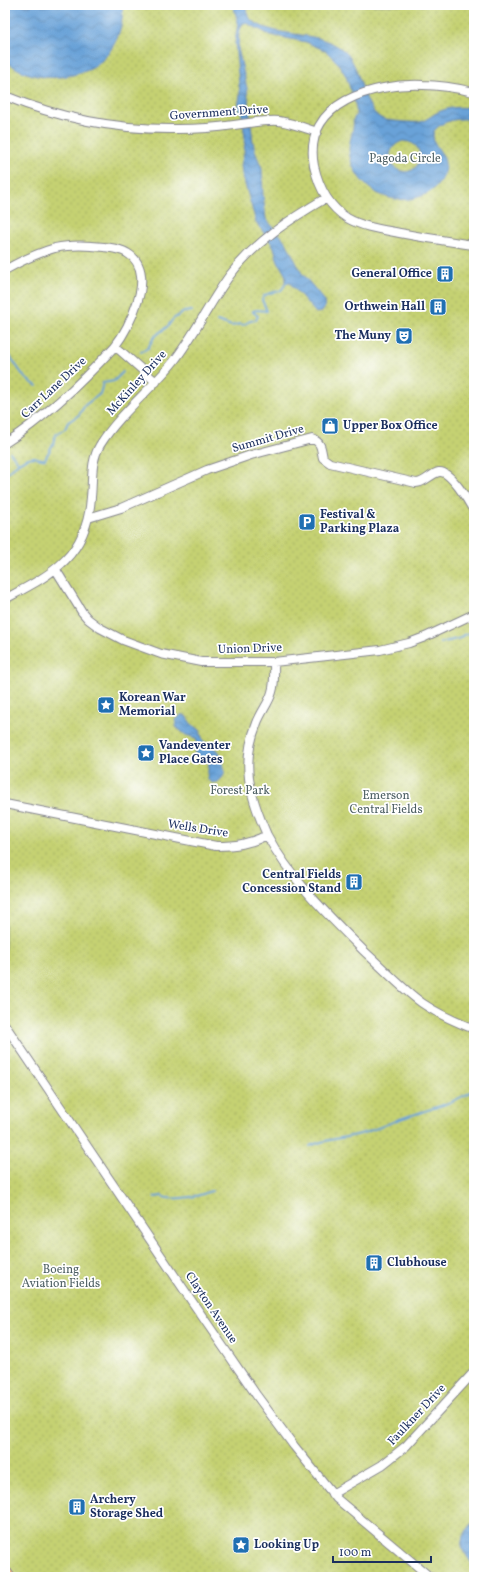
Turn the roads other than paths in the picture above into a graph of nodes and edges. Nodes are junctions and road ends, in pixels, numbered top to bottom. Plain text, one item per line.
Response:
1 (474, 92) edge
2 (5, 96) edge
3 (317, 132) junction
4 (326, 198) junction
5 (474, 246) edge
6 (5, 270) edge
7 (115, 346) junction
8 (156, 382) junction
9 (5, 443) edge
10 (474, 511) edge
11 (88, 518) junction
12 (56, 570) junction
13 (5, 600) edge
14 (474, 614) edge
15 (274, 662) junction
16 (5, 804) edge
17 (268, 835) junction
18 (5, 1025) edge
19 (474, 1029) edge
20 (474, 1372) edge
21 (332, 1494) junction
22 (5, 1574) edge
23 (7, 1577) edge
24 (430, 1577) edge

1 - 3 street
2 - 3 street, Government Drive
3 - 4 street
4 - 5 street
4 - 8 street, McKinley Drive
6 - 7 street, Carr Lane Drive
7 - 8 street
7 - 9 street, Carr Lane Drive
8 - 11 street, McKinley Drive
10 - 11 street, Summit Drive
11 - 12 street, McKinley Drive
12 - 13 street, McKinley Drive
12 - 15 street, Union Drive
14 - 15 street, Union Drive
15 - 17 street
16 - 17 street, Wells Drive
17 - 19 street
18 - 21 street, Clayton Avenue
20 - 21 street, Faulkner Drive
21 - 24 street, Clayton Avenue
22 - 23 highway

